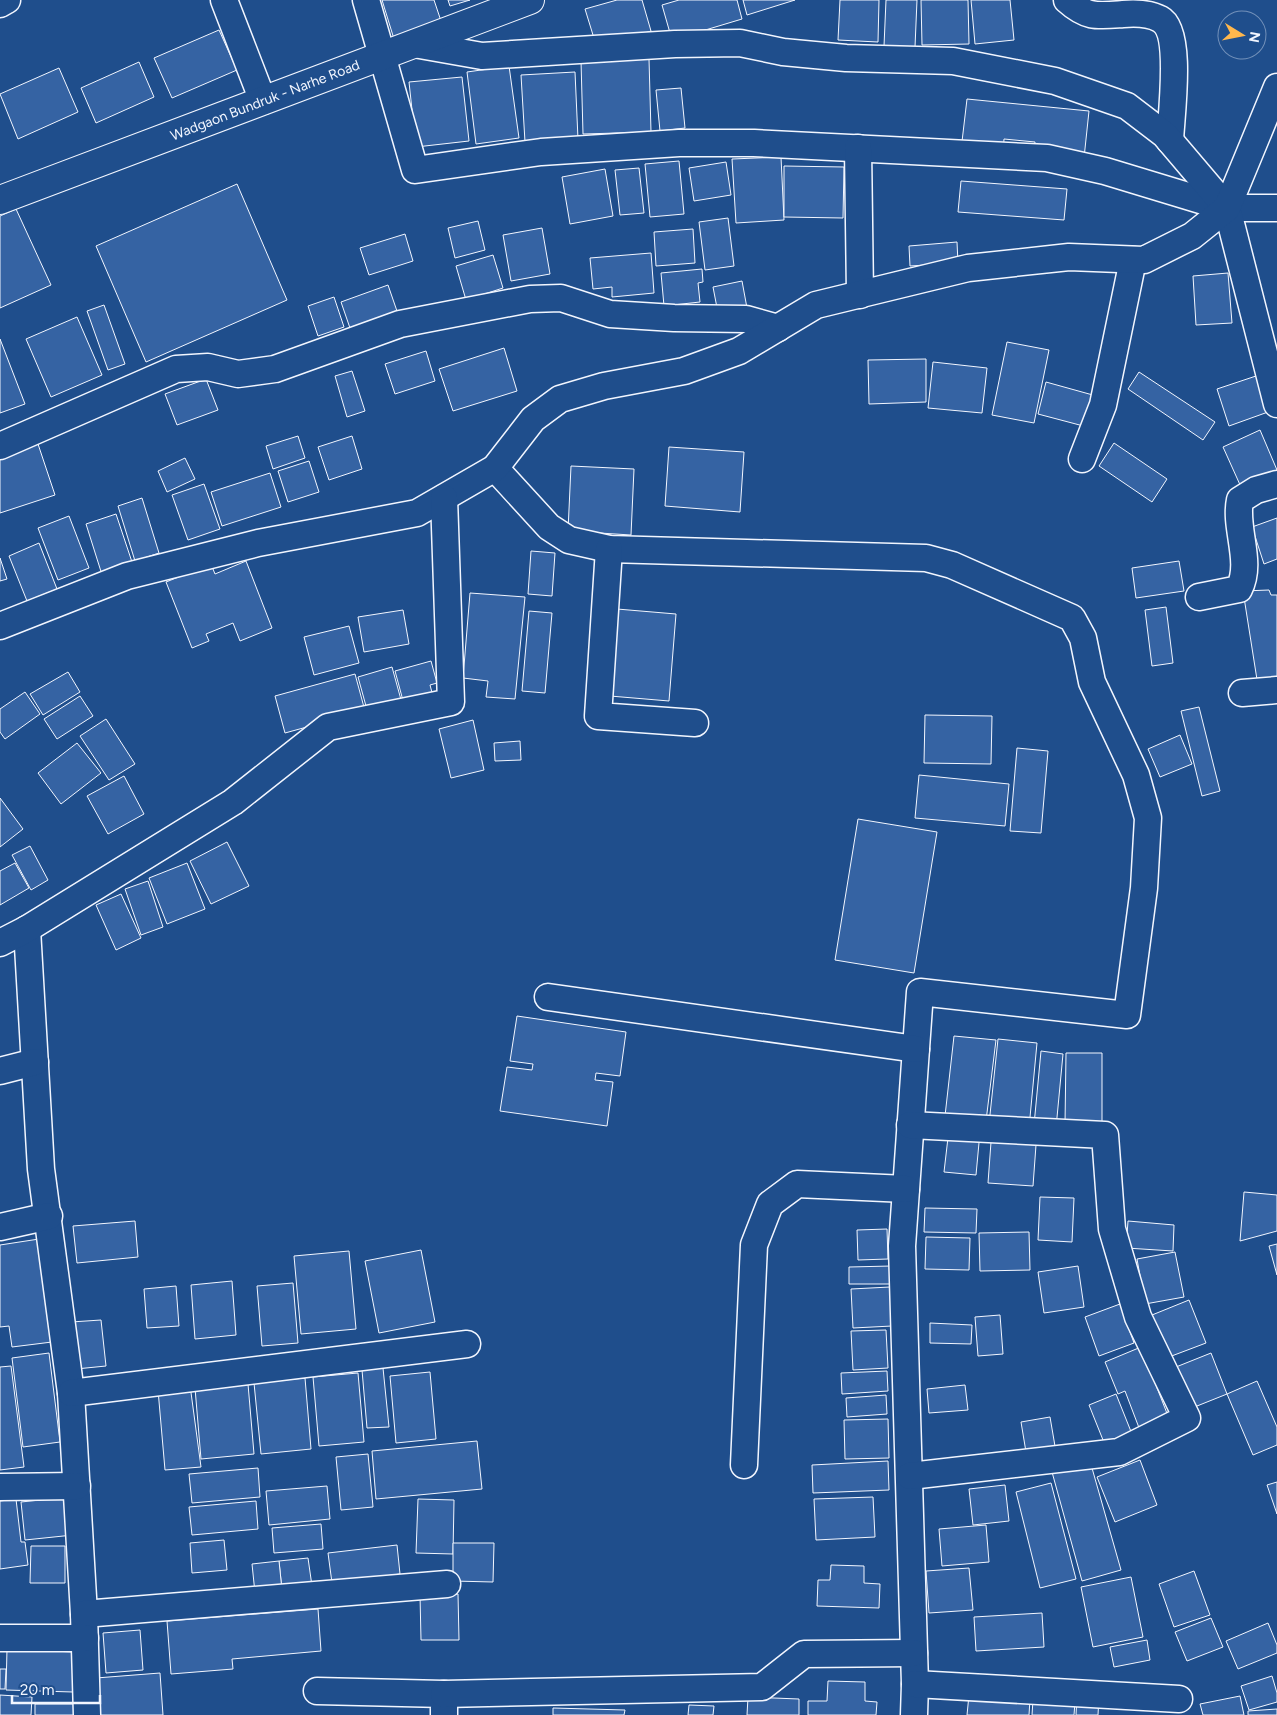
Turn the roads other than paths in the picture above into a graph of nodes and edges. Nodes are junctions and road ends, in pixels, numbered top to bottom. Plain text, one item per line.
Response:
1 (7, 0) edge
2 (224, 0) edge
3 (366, 0) edge
4 (529, 0) edge
5 (1066, 0) edge
6 (0, 4) edge
7 (414, 44) junction
8 (381, 56) junction
9 (1277, 87) edge
10 (263, 101) junction
11 (1170, 141) junction
12 (858, 148) junction
13 (0, 200) edge
14 (1227, 208) junction
15 (1277, 208) edge
16 (1133, 260) junction
17 (860, 295) junction
18 (778, 328) junction
19 (1277, 404) edge
20 (0, 446) edge
21 (1082, 459) dead end
22 (495, 468) junction
23 (1277, 484) edge
24 (444, 498) junction
25 (609, 549) junction
26 (1198, 597) dead end
27 (0, 626) edge
28 (1277, 690) edge
29 (1242, 693) dead end
30 (695, 723) dead end
31 (27, 929) junction
32 (0, 943) edge
33 (548, 997) dead end
34 (916, 1049) junction
35 (35, 1062) junction
36 (0, 1071) edge
37 (910, 1125) junction
38 (906, 1189) junction
39 (49, 1216) junction
40 (0, 1227) edge
41 (467, 1344) dead end
42 (71, 1393) junction
43 (744, 1465) dead end
44 (910, 1476) junction
45 (77, 1486) junction
46 (0, 1487) edge
47 (447, 1584) dead end
48 (85, 1626) junction
49 (0, 1638) edge
50 (914, 1653) junction
51 (915, 1684) junction
52 (317, 1691) dead end
53 (1179, 1699) dead end
54 (444, 1705) edge
55 (87, 1715) edge
56 (914, 1715) edge

1 - 6 street
2 - 10 street
3 - 8 street
4 - 7 street, Wadgaon Bundruk - Narhe Road
5 - 11 street
7 - 8 street, Wadgaon Bundruk - Narhe Road
7 - 11 street
8 - 10 street, Wadgaon Bundruk - Narhe Road
8 - 12 street
9 - 14 street
10 - 13 street, Wadgaon Bundruk - Narhe Road
11 - 14 street
12 - 14 street
12 - 17 street
14 - 15 street
14 - 16 street
14 - 19 street
16 - 17 street
16 - 21 street
17 - 18 street
18 - 20 street
18 - 22 street
22 - 24 street
22 - 25 street
23 - 26 street
24 - 27 street
24 - 31 street
25 - 30 street
25 - 34 street
28 - 29 street
31 - 32 street
31 - 35 street
33 - 34 street
34 - 37 street
35 - 36 street
35 - 39 street
37 - 38 street
37 - 44 street
38 - 43 street
38 - 44 street
39 - 40 street
39 - 42 street
41 - 42 street
42 - 45 street
44 - 50 street
45 - 46 street
45 - 48 street
47 - 48 street
48 - 49 street
48 - 55 street
50 - 51 street
50 - 54 street
51 - 53 street
51 - 56 street
52 - 54 street

